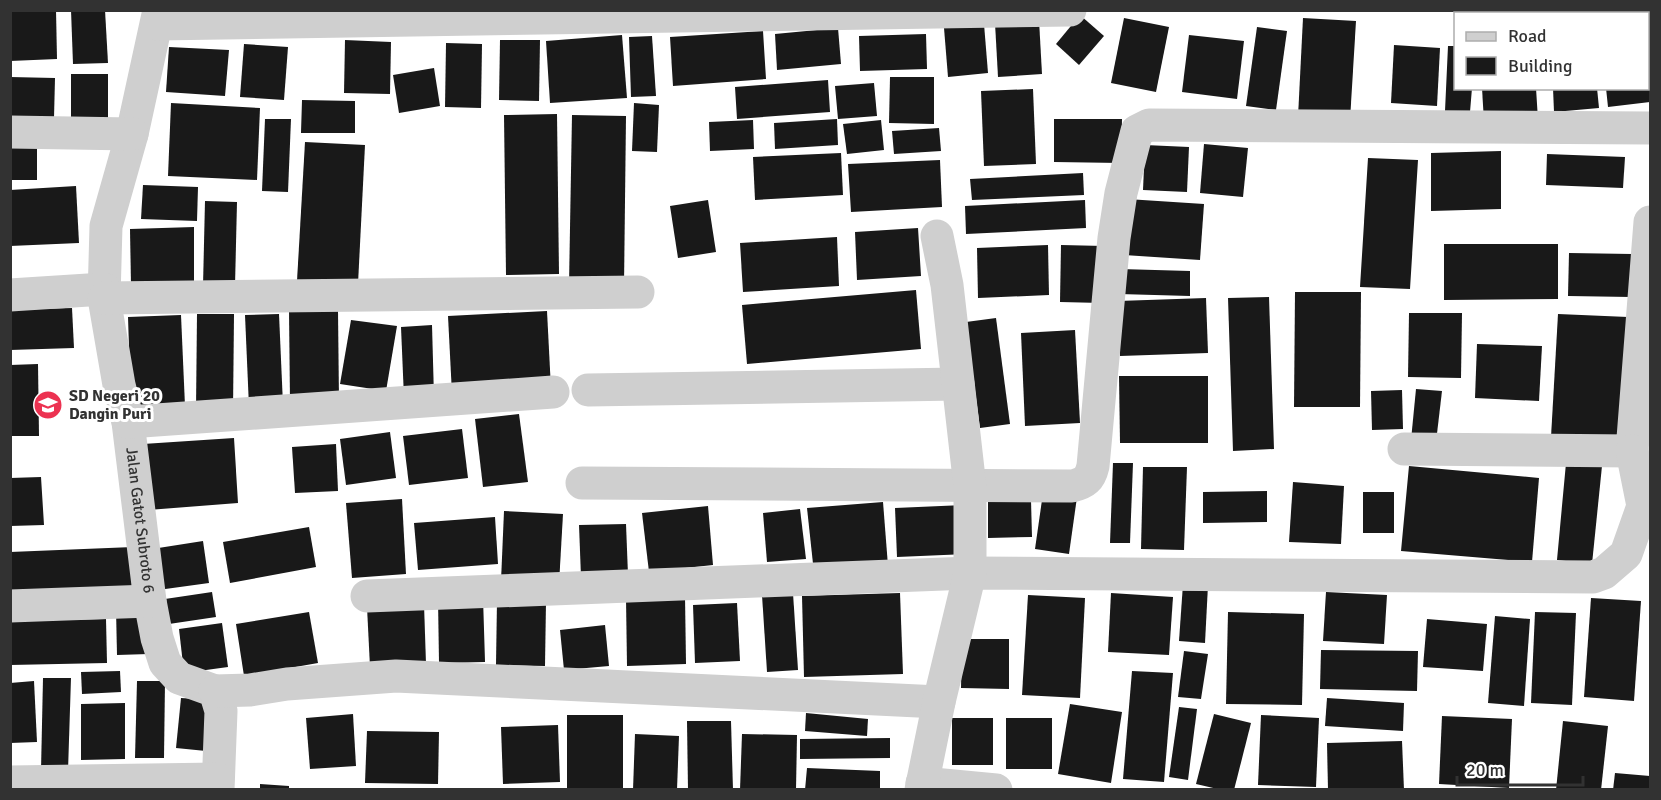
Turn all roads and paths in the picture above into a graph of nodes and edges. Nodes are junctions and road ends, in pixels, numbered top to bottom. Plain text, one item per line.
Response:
1 (1070, 10) edge
2 (1506, 10) edge
3 (1521, 12) edge
4 (158, 17) edge
5 (1650, 128) edge
6 (10, 132) edge
7 (132, 134) junction
8 (1650, 222) edge
9 (937, 236) dead end
10 (638, 292) dead end
11 (104, 293) junction
12 (10, 295) edge
13 (958, 384) junction
14 (588, 390) dead end
15 (553, 392) dead end
16 (128, 422) junction
17 (1404, 449) dead end
18 (1640, 472) edge
19 (582, 483) dead end
20 (970, 487) junction
21 (970, 573) junction
22 (367, 596) dead end
23 (150, 600) junction
24 (10, 606) edge
25 (215, 691) junction
26 (939, 702) junction
27 (10, 782) edge
28 (218, 784) edge
29 (922, 786) edge
30 (996, 789) edge

1 - 4 street
2 - 3 street
4 - 7 street, Jalan Gatot Subroto 6
5 - 20 street
6 - 7 street
7 - 11 street, Jalan Gatot Subroto 6
8 - 18 street
9 - 13 street
10 - 11 street
11 - 12 street
11 - 16 street, Jalan Gatot Subroto 6
13 - 14 street
13 - 20 street
15 - 16 street
16 - 23 street, Jalan Gatot Subroto 6
17 - 18 street
18 - 21 street
19 - 20 street
20 - 21 street
21 - 22 street
21 - 26 street
23 - 24 street
23 - 25 street, Jalan Gatot Subroto 6
25 - 26 street
25 - 28 street
26 - 29 street
27 - 28 street
29 - 30 street

